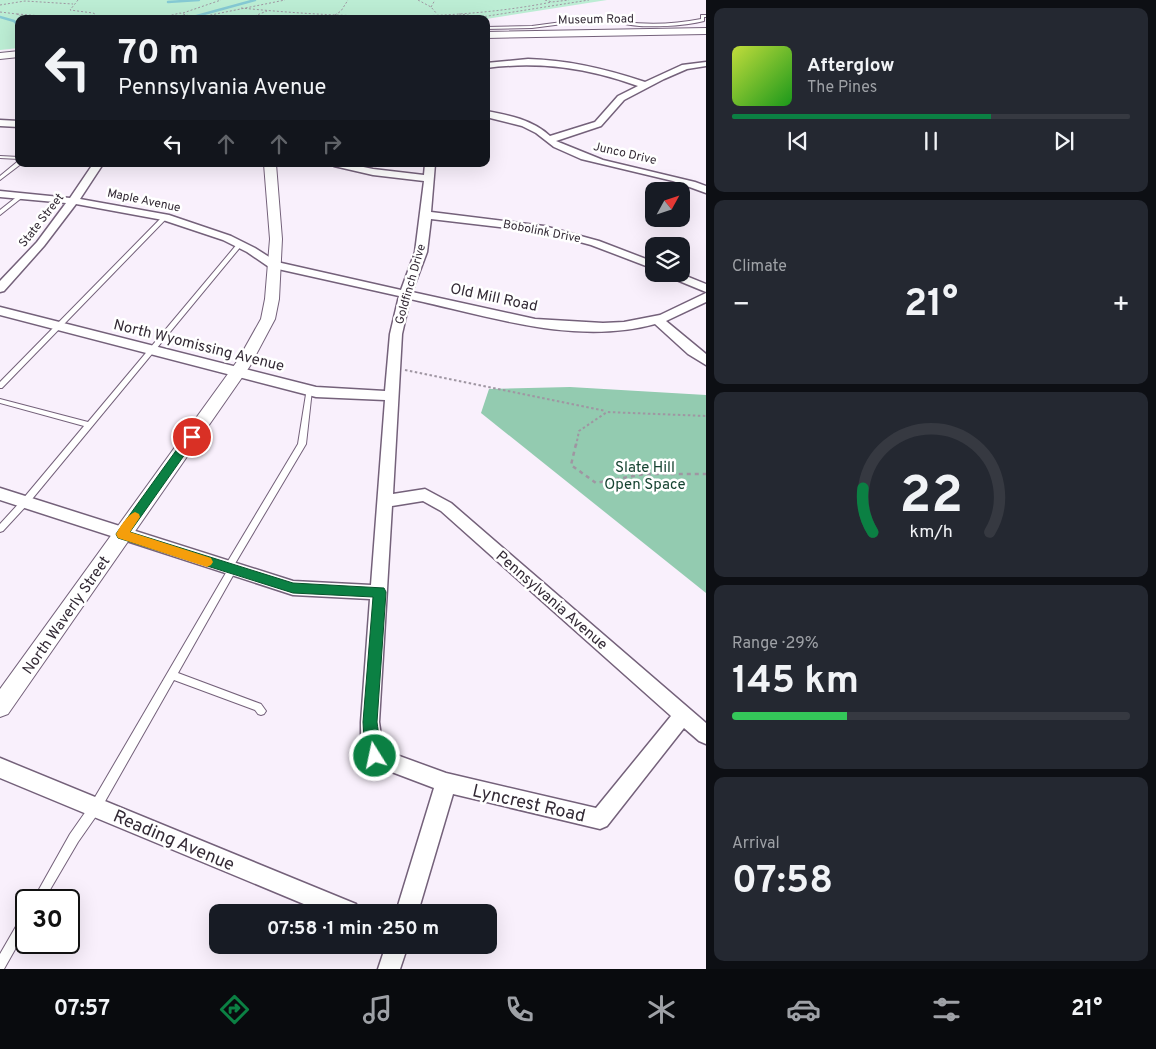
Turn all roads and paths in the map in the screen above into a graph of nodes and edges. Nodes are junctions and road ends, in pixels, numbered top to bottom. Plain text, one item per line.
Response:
1 (78, 0) edge
2 (221, 0) edge
3 (285, 0) edge
4 (348, 0) edge
5 (418, 0) edge
6 (435, 0) edge
7 (545, 0) edge
8 (570, 0) edge
9 (588, 0) edge
10 (552, 2) junction
11 (73, 4) junction
12 (0, 6) edge
13 (431, 7) junction
14 (241, 8) junction
15 (267, 11) junction
16 (0, 12) edge
17 (180, 13) junction
18 (451, 13) junction
19 (17, 14) joint
20 (437, 14) junction
21 (29, 15) edge
22 (94, 15) edge
23 (172, 15) edge
24 (187, 15) edge
25 (210, 15) edge
26 (257, 15) edge
27 (335, 15) junction
28 (470, 15) edge
29 (487, 15) edge
30 (706, 16) edge
31 (577, 21) dead end
32 (624, 23) dead end
33 (490, 28) edge
34 (706, 31) edge
35 (490, 35) edge
36 (15, 54) edge
37 (0, 56) edge
38 (706, 64) edge
39 (490, 65) edge
40 (645, 85) junction
41 (490, 115) edge
42 (0, 123) edge
43 (15, 124) edge
44 (549, 140) junction
45 (0, 157) edge
46 (15, 158) edge
47 (15, 167) edge
48 (96, 167) edge
49 (270, 167) edge
50 (350, 167) edge
51 (430, 167) edge
52 (0, 178) edge
53 (429, 179) junction
54 (706, 190) edge
55 (0, 194) edge
56 (21, 196) junction
57 (74, 200) junction
58 (0, 213) edge
59 (426, 215) junction
60 (165, 217) junction
61 (240, 244) junction
62 (645, 262) edge
63 (273, 265) junction
64 (690, 282) edge
65 (0, 288) edge
66 (706, 288) edge
67 (405, 295) junction
68 (706, 297) edge
69 (0, 311) edge
70 (659, 320) junction
71 (59, 326) junction
72 (151, 350) junction
73 (706, 360) edge
74 (394, 368) junction
75 (238, 372) junction
76 (0, 386) edge
77 (309, 390) junction
78 (392, 396) junction
79 (0, 401) edge
80 (607, 412) junction
81 (706, 416) edge
82 (89, 425) junction
83 (706, 474) edge
84 (0, 494) edge
85 (386, 501) junction
86 (25, 502) junction
87 (0, 529) edge
88 (122, 534) junction
89 (230, 569) junction
90 (380, 592) junction
91 (172, 675) junction
92 (0, 707) edge
93 (261, 711) dead end
94 (683, 715) junction
95 (706, 736) edge
96 (0, 768) edge
97 (446, 783) junction
98 (95, 808) junction
99 (44, 889) edge
100 (329, 904) edge
101 (409, 904) edge
102 (15, 939) edge
103 (394, 954) edge
104 (0, 964) edge
105 (389, 969) edge

1 - 11 path
2 - 17 path
3 - 14 path
4 - 27 path
5 - 13 path
6 - 13 path
7 - 10 path
8 - 10 path
9 - 29 path
10 - 18 path
11 - 12 path
11 - 22 path
13 - 20 path
14 - 15 path
14 - 25 path
15 - 26 path
15 - 27 path
16 - 19 path
17 - 23 path
17 - 24 path
18 - 20 path
18 - 28 path
19 - 21 path
20 - 27 path
30 - 32 lane
31 - 33 lane
34 - 35 main road, Museum Road
36 - 37 main road
38 - 40 street
39 - 40 street
40 - 44 street
41 - 44 street, Junco Drive
42 - 43 street
44 - 54 street, Junco Drive
45 - 46 lane
47 - 52 lane
48 - 57 street, State Street
49 - 63 street, North Waverly Street
50 - 53 street
51 - 53 street, Goldfinch Drive
53 - 59 street, Goldfinch Drive
55 - 56 street, Maple Avenue
56 - 57 street, Maple Avenue
56 - 58 lane
57 - 60 street, Maple Avenue
57 - 65 street, State Street
59 - 62 street, Bobolink Drive
59 - 67 street, Goldfinch Drive
60 - 61 street, Maple Avenue
60 - 71 lane
61 - 63 street, Maple Avenue
61 - 72 lane
63 - 67 street, Old Mill Road
63 - 75 street, North Waverly Street
64 - 66 street
67 - 70 street, Old Mill Road
67 - 74 street, Goldfinch Drive
68 - 70 street, Old Mill Road
69 - 71 street, North Wyomissing Avenue
70 - 73 street
71 - 72 street, North Wyomissing Avenue
71 - 76 lane
72 - 75 street, North Wyomissing Avenue
72 - 82 lane
74 - 78 street, Goldfinch Drive
74 - 80 path
75 - 77 street, North Wyomissing Avenue
75 - 88 street, North Waverly Street
77 - 78 street, North Wyomissing Avenue
77 - 89 lane
78 - 85 street, Goldfinch Drive
79 - 82 lane
80 - 81 path
80 - 83 path
82 - 86 lane
84 - 86 street
85 - 90 street, Goldfinch Drive
85 - 94 street, Pennsylvania Avenue
86 - 87 lane
86 - 88 street
88 - 89 street
88 - 92 street, North Waverly Street
89 - 90 street
89 - 91 lane
90 - 97 street, Goldfinch Drive
91 - 93 lane
91 - 98 lane
94 - 95 street, Pennsylvania Avenue
94 - 97 street, Lyncrest Road
96 - 98 street, Reading Avenue
97 - 101 street
98 - 99 lane
98 - 100 street, Reading Avenue
102 - 104 lane
103 - 105 street

